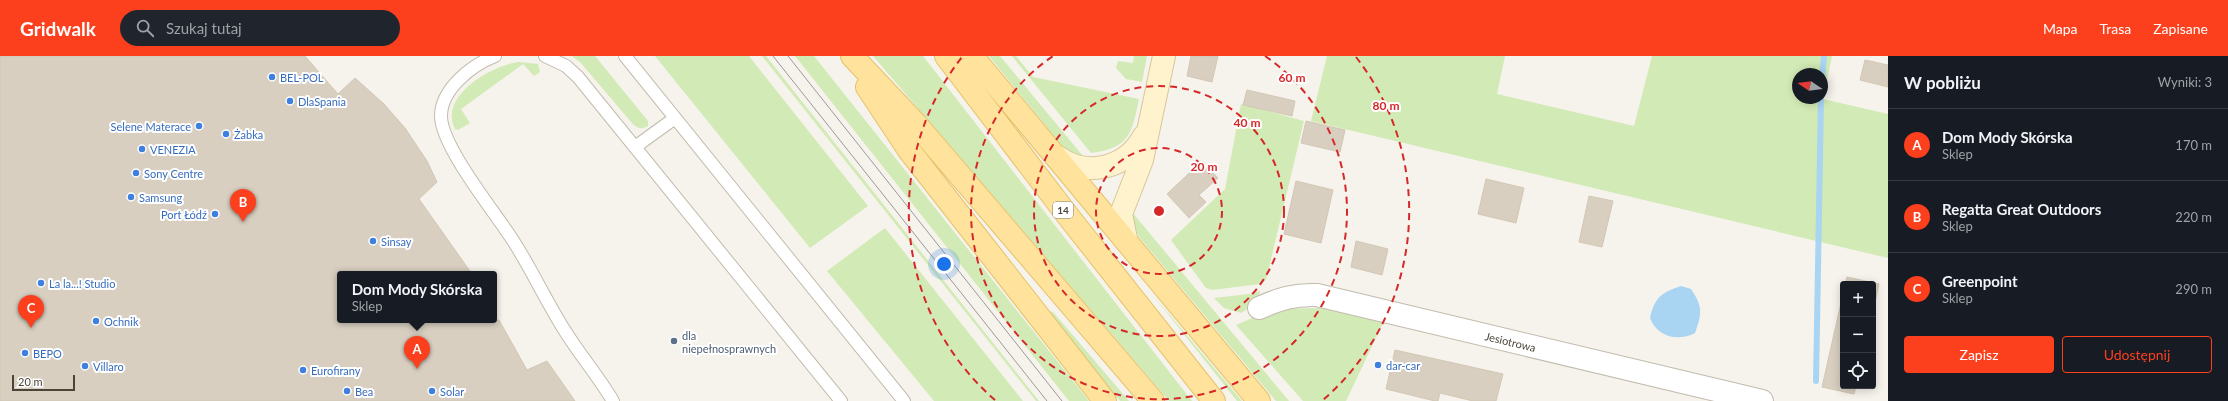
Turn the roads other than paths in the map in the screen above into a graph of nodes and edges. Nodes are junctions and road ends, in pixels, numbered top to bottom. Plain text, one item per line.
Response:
1 (495, 56) edge
2 (545, 56) edge
3 (625, 56) edge
4 (846, 56) edge
5 (852, 56) edge
6 (946, 56) edge
7 (972, 56) edge
8 (1164, 56) edge
9 (674, 118) junction
10 (1150, 125) junction
11 (635, 147) junction
12 (1058, 157) junction
13 (1126, 239) junction
14 (1259, 308) dead end
15 (613, 401) edge
16 (840, 401) edge
17 (904, 401) edge
18 (1105, 401) edge
19 (1153, 401) edge
20 (1214, 401) edge
21 (1259, 401) edge
22 (1762, 401) edge

1 - 15 lane
2 - 11 lane
3 - 9 lane
4 - 18 main road
5 - 19 main road
6 - 20 main road, 14
7 - 12 main road
8 - 10 street
9 - 11 lane
9 - 17 lane
10 - 12 street
10 - 13 street
11 - 16 lane
12 - 13 main road
13 - 21 main road
14 - 22 street, Jesiotrowa

